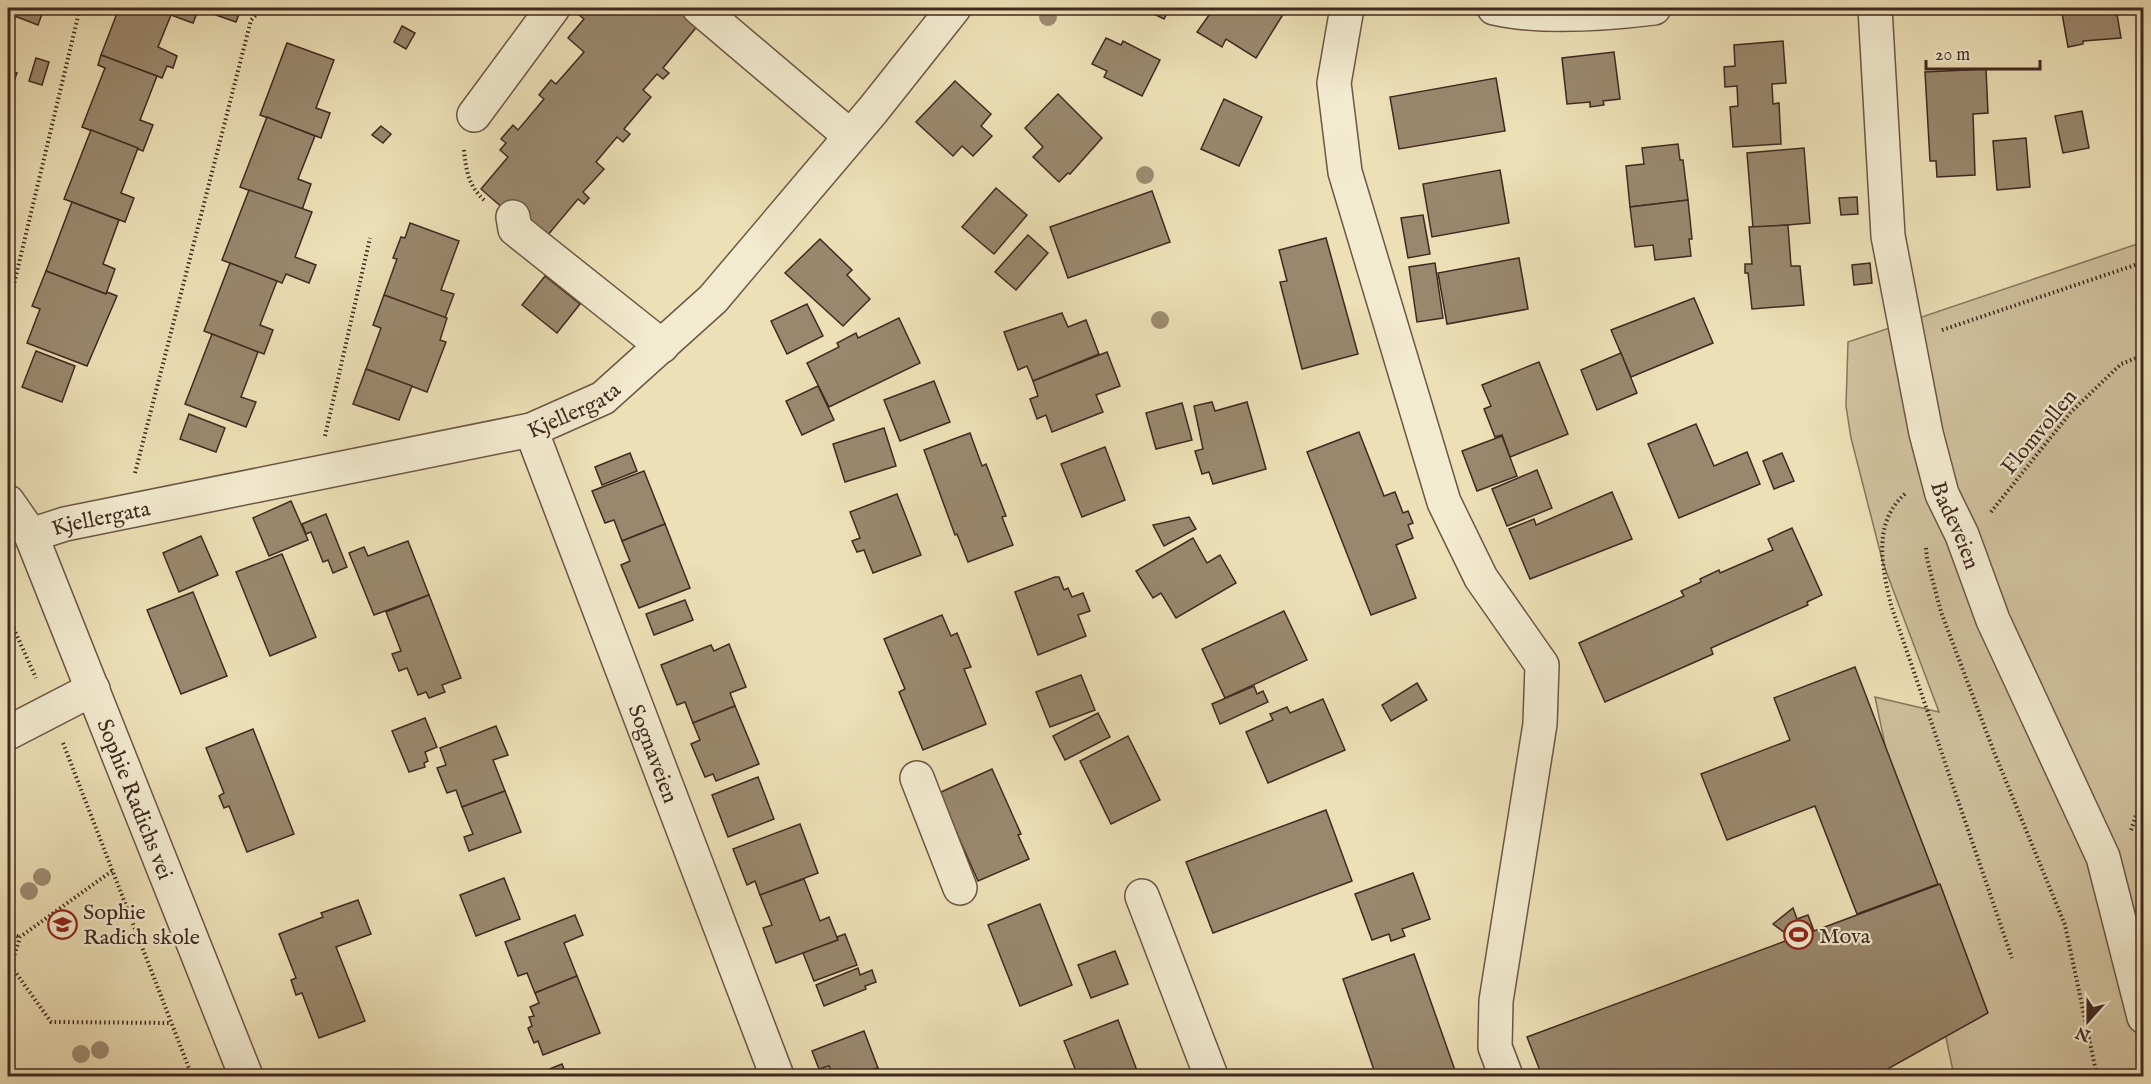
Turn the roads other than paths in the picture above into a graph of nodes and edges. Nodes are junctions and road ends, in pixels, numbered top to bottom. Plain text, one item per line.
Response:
1 (553, 8) edge
2 (699, 8) edge
3 (954, 8) edge
4 (1347, 8) edge
5 (1494, 8) edge
6 (1654, 8) edge
7 (1875, 8) edge
8 (474, 115) road end
9 (850, 136) junction
10 (514, 223) road end
11 (662, 346) junction
12 (531, 430) junction
13 (8, 502) edge
14 (31, 536) junction
15 (93, 689) junction
16 (8, 734) edge
17 (917, 778) dead end
18 (960, 888) dead end
19 (1142, 896) dead end
20 (2144, 1017) edge
21 (246, 1077) edge
22 (777, 1077) edge
23 (1211, 1077) edge
24 (1506, 1077) edge

1 - 8 street
2 - 9 street
3 - 9 street, Kjellergata
4 - 24 street
5 - 6 street
7 - 20 street, Badeveien
9 - 11 street, Kjellergata
10 - 11 street
11 - 12 street, Kjellergata
12 - 14 street, Kjellergata
12 - 22 street, Sognaveien
13 - 14 street, Sophie Radichs vei
14 - 15 street, Sophie Radichs vei
15 - 16 street, Sophie Radichs vei
15 - 21 street, Sophie Radichs vei
17 - 18 street
19 - 23 street

